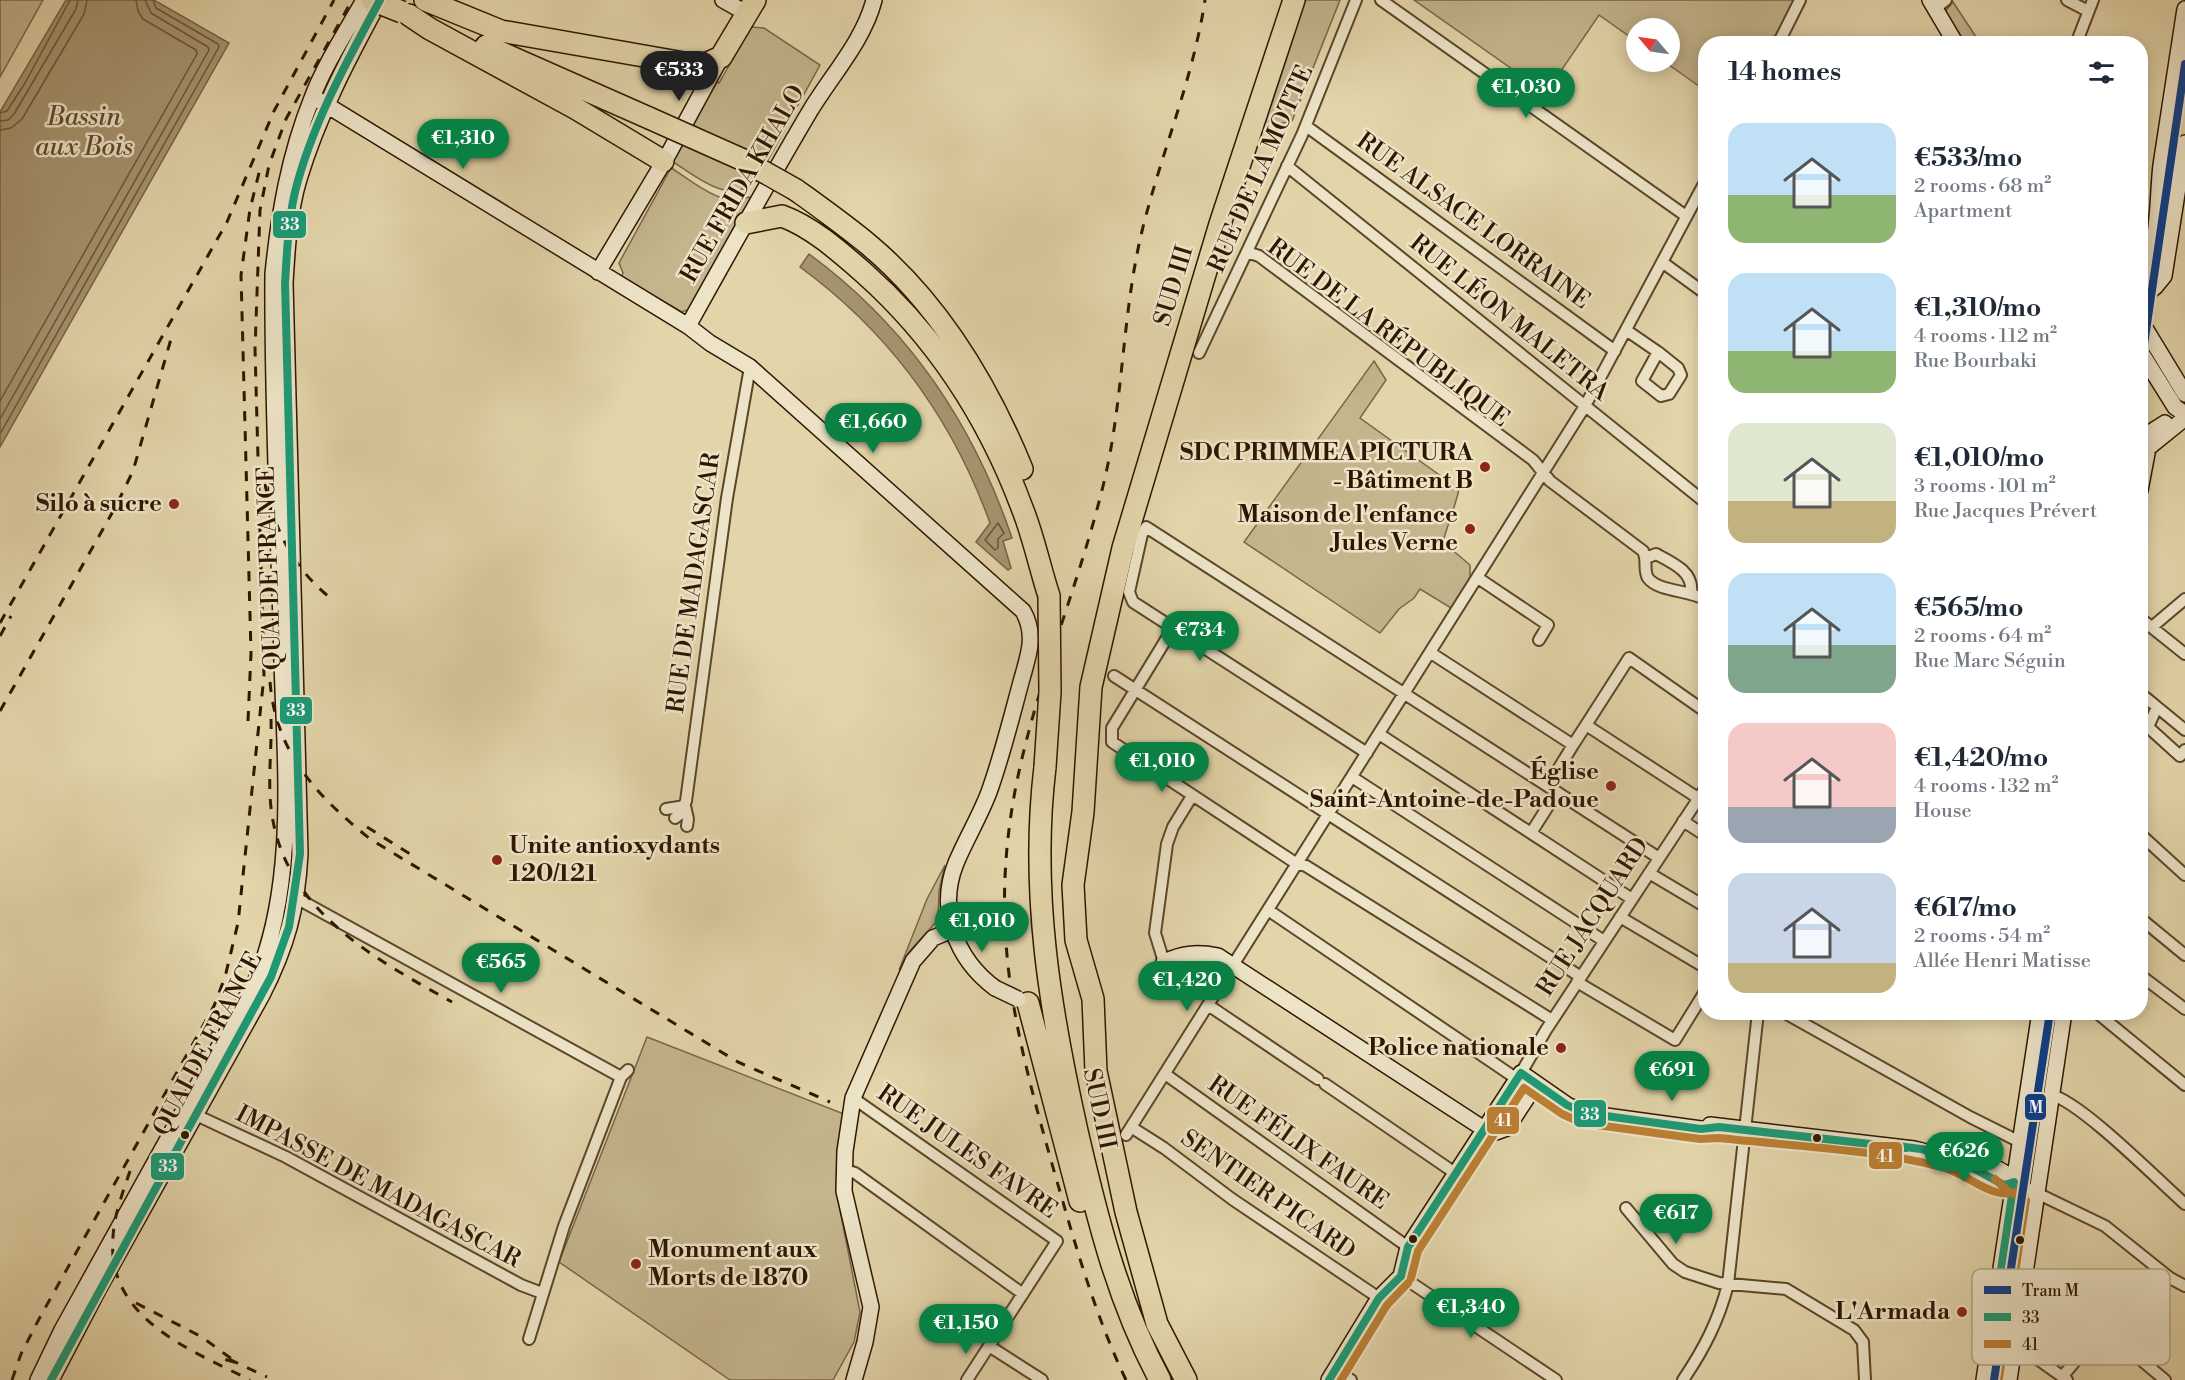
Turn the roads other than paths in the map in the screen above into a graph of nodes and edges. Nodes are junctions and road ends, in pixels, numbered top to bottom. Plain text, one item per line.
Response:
1 (364, 0) edge
2 (372, 0) edge
3 (381, 0) edge
4 (425, 0) edge
5 (723, 0) edge
6 (874, 0) edge
7 (1284, 0) edge
8 (1294, 0) edge
9 (1356, 0) edge
10 (1381, 0) edge
11 (1800, 0) edge
12 (1919, 0) edge
13 (2067, 0) edge
14 (2093, 0) edge
15 (1937, 3) edge
16 (751, 6) edge
17 (2185, 9) edge
18 (2088, 11) junction
19 (406, 13) junction
20 (1782, 36) edge
21 (1941, 36) edge
22 (1952, 36) edge
23 (2079, 36) edge
24 (721, 57) junction
25 (312, 97) junction
26 (327, 104) junction
27 (1306, 126) junction
28 (2185, 143) edge
29 (663, 161) junction
30 (1241, 161) junction
31 (1287, 166) junction
32 (1698, 194) edge
33 (1686, 216) junction
34 (2155, 222) junction
35 (746, 223) junction
36 (2173, 224) junction
37 (1247, 252) junction
38 (1662, 262) junction
39 (2148, 266) edge
40 (598, 272) junction
41 (1698, 288) edge
42 (2148, 293) edge
43 (688, 326) junction
44 (1626, 330) junction
45 (2148, 333) edge
46 (1615, 351) junction
47 (1658, 352) dead end
48 (1199, 353) dead end
49 (2148, 364) edge
50 (750, 367) junction
51 (2185, 394) edge
52 (1585, 406) junction
53 (2185, 416) edge
54 (2148, 439) edge
55 (1541, 471) junction
56 (1698, 497) edge
57 (1646, 558) junction
58 (1478, 578) junction
59 (1691, 593) junction
60 (1049, 596) junction
61 (1698, 596) edge
62 (2185, 599) edge
63 (2148, 624) edge
64 (2152, 627) junction
65 (1173, 628) junction
66 (1539, 640) dead end
67 (1431, 653) junction
68 (2185, 654) edge
69 (1114, 676) dead end
70 (1135, 689) junction
71 (1405, 694) junction
72 (2148, 700) edge
73 (1698, 706) edge
74 (2157, 707) junction
75 (1586, 725) junction
76 (2185, 730) edge
77 (1379, 734) junction
78 (1574, 745) junction
79 (2185, 750) edge
80 (1367, 753) junction
81 (284, 774) junction
82 (1353, 777) junction
83 (1552, 789) junction
84 (1192, 796) junction
85 (1698, 798) joint
86 (685, 807) junction
87 (666, 809) dead end
88 (1328, 816) junction
89 (675, 818) dead end
90 (1683, 821) junction
91 (687, 826) dead end
92 (1698, 831) edge
93 (1531, 833) junction
94 (2148, 841) edge
95 (1659, 858) junction
96 (1297, 864) junction
97 (1649, 873) junction
98 (2185, 875) edge
99 (298, 899) junction
100 (1632, 899) junction
101 (279, 902) junction
102 (1698, 902) edge
103 (1268, 910) junction
104 (1620, 917) junction
105 (2148, 925) edge
106 (952, 930) junction
107 (1604, 941) junction
108 (2185, 955) edge
109 (1164, 962) joint
110 (1698, 963) edge
111 (1234, 964) junction
112 (1579, 980) junction
113 (2148, 981) edge
114 (1023, 1001) joint
115 (1698, 1003) edge
116 (1208, 1005) junction
117 (2185, 1009) edge
118 (1552, 1020) junction
119 (1757, 1020) edge
120 (1797, 1020) edge
121 (2039, 1020) edge
122 (2063, 1020) edge
123 (2106, 1020) edge
124 (1165, 1074) junction
125 (1519, 1076) junction
126 (1536, 1084) junction
127 (2185, 1085) edge
128 (2051, 1095) junction
129 (853, 1098) junction
130 (196, 1115) junction
131 (1484, 1129) junction
132 (1745, 1130) junction
133 (2020, 1142) junction
134 (845, 1170) junction
135 (1455, 1173) junction
136 (2014, 1182) junction
137 (2037, 1194) junction
138 (2185, 1204) edge
139 (1626, 1208) dead end
140 (1408, 1247) junction
141 (2001, 1269) edge
142 (2026, 1269) edge
143 (2159, 1269) edge
144 (1401, 1276) junction
145 (2170, 1278) edge
146 (1728, 1284) junction
147 (2185, 1286) edge
148 (542, 1293) junction
149 (1023, 1294) junction
150 (1379, 1298) junction
151 (1124, 1304) junction
152 (528, 1339) dead end
153 (989, 1346) junction
154 (1986, 1365) edge
155 (2011, 1365) edge
156 (2046, 1365) edge
157 (2075, 1365) edge
158 (2147, 1365) edge
159 (1332, 1375) edge
160 (2065, 1378) edge
161 (38, 1380) edge
162 (51, 1380) edge
163 (854, 1380) edge
164 (967, 1380) edge
165 (1042, 1380) edge
166 (1160, 1380) edge
167 (1186, 1380) edge
168 (1351, 1380) edge
169 (1556, 1380) edge
170 (1683, 1380) edge
171 (1865, 1380) edge
172 (1984, 1380) edge
173 (2009, 1380) edge
174 (2165, 1380) edge

1 - 25 main road, QUAI DE FRANCE
2 - 19 highway, bridge
3 - 26 main road, QUAI DE FRANCE
4 - 24 highway
5 - 16 main road
6 - 35 main road, RUE FRIDA KHALO
7 - 30 highway
8 - 30 highway
9 - 27 street, RUE DE LA MOTTE
10 - 33 street
11 - 20 street
12 - 21 main road
13 - 18 street
14 - 18 street
15 - 22 main road
16 - 24 highway
17 - 34 main road
18 - 23 street
19 - 29 highway
19 - 60 highway, bridge
24 - 29 main road
25 - 26 main road
25 - 81 main road, QUAI DE FRANCE
26 - 40 main road
26 - 99 main road, QUAI DE FRANCE
27 - 31 street, RUE DE LA MOTTE
27 - 46 street, RUE ALSACE LORRAINE
28 - 36 main road
29 - 40 main road
30 - 167 highway, SUD III
31 - 37 street, RUE DE LA MOTTE
31 - 52 street, RUE LÉON MALETRA
32 - 33 street
33 - 38 street
34 - 36 main road
34 - 39 main road
35 - 43 main road, RUE FRIDA KHALO
35 - 60 highway
36 - 42 main road
37 - 48 street, RUE DE LA MOTTE
37 - 55 street, RUE DE LA RÉPUBLIQUE
38 - 41 street
38 - 44 street
40 - 43 main road
43 - 50 main road
44 - 46 street
44 - 47 street
45 - 51 main road
46 - 52 street
49 - 53 main road
50 - 86 street, RUE DE MADAGASCAR
50 - 106 main road
52 - 55 street
52 - 56 street, RUE LÉON MALETRA
53 - 54 main road
55 - 57 street, RUE DE LA RÉPUBLIQUE
55 - 58 street
57 - 59 street, RUE DE LA RÉPUBLIQUE
57 - 59 street
58 - 66 street
58 - 67 street
59 - 61 street, RUE DE LA RÉPUBLIQUE
60 - 151 highway, SUD III, bridge
62 - 64 street
63 - 64 street
64 - 68 street
65 - 70 street
65 - 71 street
65 - 80 street
67 - 71 street
67 - 78 street
69 - 70 street
70 - 84 street
70 - 88 street
71 - 77 street
71 - 83 street
72 - 74 street
73 - 75 street
74 - 76 street
74 - 79 street
75 - 78 street
75 - 85 street
77 - 80 street
77 - 93 street
78 - 83 street
80 - 82 street
81 - 99 main road
81 - 101 main road, QUAI DE FRANCE
82 - 88 street
82 - 107 street
83 - 93 street
83 - 95 street
84 - 96 street
84 - 109 street
85 - 90 street, RUE JACQUARD
86 - 87 street
86 - 89 street
86 - 91 street, RUE DE MADAGASCAR
88 - 96 street
88 - 112 street
90 - 92 street
90 - 95 street, RUE JACQUARD
93 - 100 street
94 - 98 street
95 - 97 street, RUE JACQUARD
96 - 103 street
96 - 118 street
97 - 100 street, RUE JACQUARD
97 - 102 street
99 - 101 main road
99 - 130 main road, QUAI DE FRANCE
99 - 148 street
100 - 104 street, RUE JACQUARD
101 - 161 main road, QUAI DE FRANCE
103 - 111 street
103 - 125 street
104 - 107 street, RUE JACQUARD
104 - 110 street
105 - 108 street
106 - 114 main road, bridge
106 - 129 main road
107 - 112 street, RUE JACQUARD
109 - 111 main road
111 - 116 street
111 - 131 main road
112 - 115 street
112 - 118 street, RUE JACQUARD
113 - 117 street
114 - 151 highway
116 - 124 street
116 - 135 street
118 - 125 street, RUE JACQUARD
119 - 132 street
120 - 133 street
121 - 133 main road
122 - 128 main road
123 - 127 street
124 - 140 street, RUE FÉLIX FAURE
124 - 150 street, SENTIER PICARD
125 - 126 main road
125 - 131 main road
126 - 131 main road
126 - 132 main road
128 - 137 main road
128 - 138 street
129 - 134 main road
129 - 149 street, RUE JULES FAVRE
130 - 148 street, IMPASSE DE MADAGASCAR
130 - 162 main road, QUAI DE FRANCE
131 - 135 main road
132 - 136 main road
132 - 146 street
133 - 136 main road
134 - 149 street
134 - 163 main road
135 - 140 main road
136 - 137 street
136 - 141 main road
137 - 142 main road
137 - 143 street
139 - 146 street
140 - 144 main road
144 - 150 main road
144 - 169 street
145 - 147 street
146 - 170 street
146 - 171 street
148 - 152 street
149 - 153 street
150 - 159 main road
151 - 166 highway, SUD III
153 - 164 street
153 - 165 street
154 - 172 main road
155 - 173 main road
156 - 160 street
157 - 160 street
158 - 174 street
159 - 168 street

